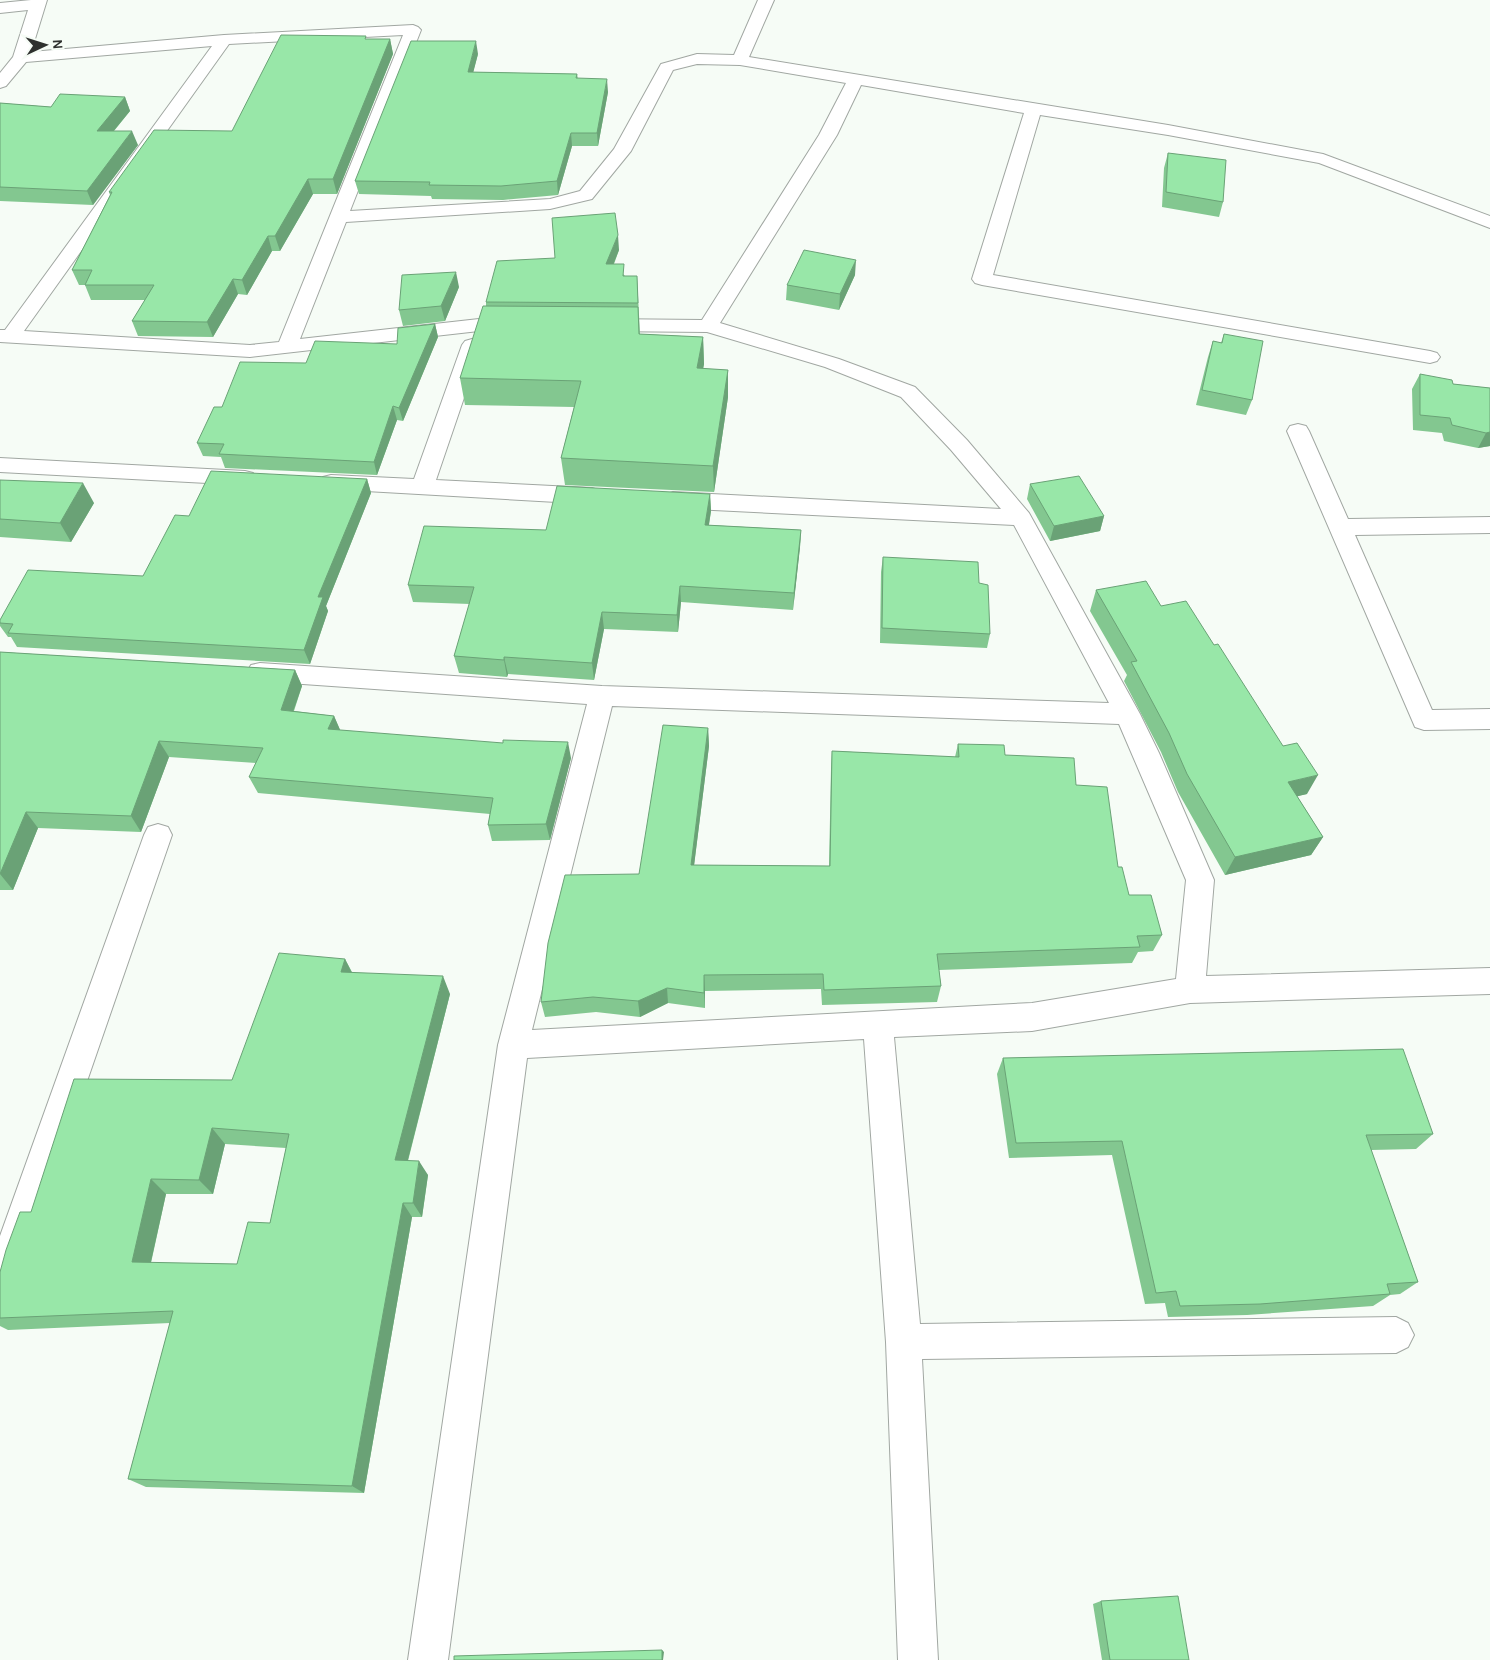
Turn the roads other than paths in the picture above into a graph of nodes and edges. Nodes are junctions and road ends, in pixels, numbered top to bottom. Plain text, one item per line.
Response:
1 (766, 0) edge
2 (38, 3) edge
3 (0, 8) edge
4 (224, 40) junction
5 (21, 58) junction
6 (740, 60) junction
7 (856, 78) junction
8 (0, 83) edge
9 (1033, 110) junction
10 (339, 217) junction
11 (1490, 222) edge
12 (479, 325) junction
13 (539, 325) edge
14 (579, 325) edge
15 (708, 326) junction
16 (6, 336) edge
17 (287, 347) junction
18 (1430, 356) dead end
19 (1298, 431) dead end
20 (0, 465) edge
21 (265, 479) edge
22 (314, 481) edge
23 (422, 487) junction
24 (612, 497) edge
25 (651, 499) edge
26 (1021, 518) junction
27 (1490, 526) edge
28 (1340, 527) junction
29 (239, 671) edge
30 (602, 696) junction
31 (1128, 714) junction
32 (1490, 719) edge
33 (158, 835) dead end
34 (1490, 981) edge
35 (1190, 990) junction
36 (878, 1024) junction
37 (513, 1045) junction
38 (0, 1284) edge
39 (1396, 1335) dead end
40 (904, 1342) junction
41 (428, 1660) edge
42 (918, 1660) edge

1 - 6 street
2 - 3 street
2 - 5 street
4 - 5 street
4 - 10 street
4 - 16 street
5 - 8 street
6 - 7 street
6 - 10 street
7 - 9 street
7 - 15 street
9 - 11 street
9 - 18 street
10 - 17 street
12 - 13 street
12 - 17 street
12 - 23 street
14 - 15 street
15 - 26 street
16 - 17 street
19 - 28 street
20 - 21 street
22 - 23 street
23 - 24 street
25 - 26 street
26 - 31 street
27 - 28 street
28 - 32 street
29 - 30 street
30 - 31 street
30 - 37 street
31 - 35 street
33 - 38 street
34 - 35 street
35 - 36 street
36 - 37 street
36 - 40 street
37 - 41 street
39 - 40 street
40 - 42 street

